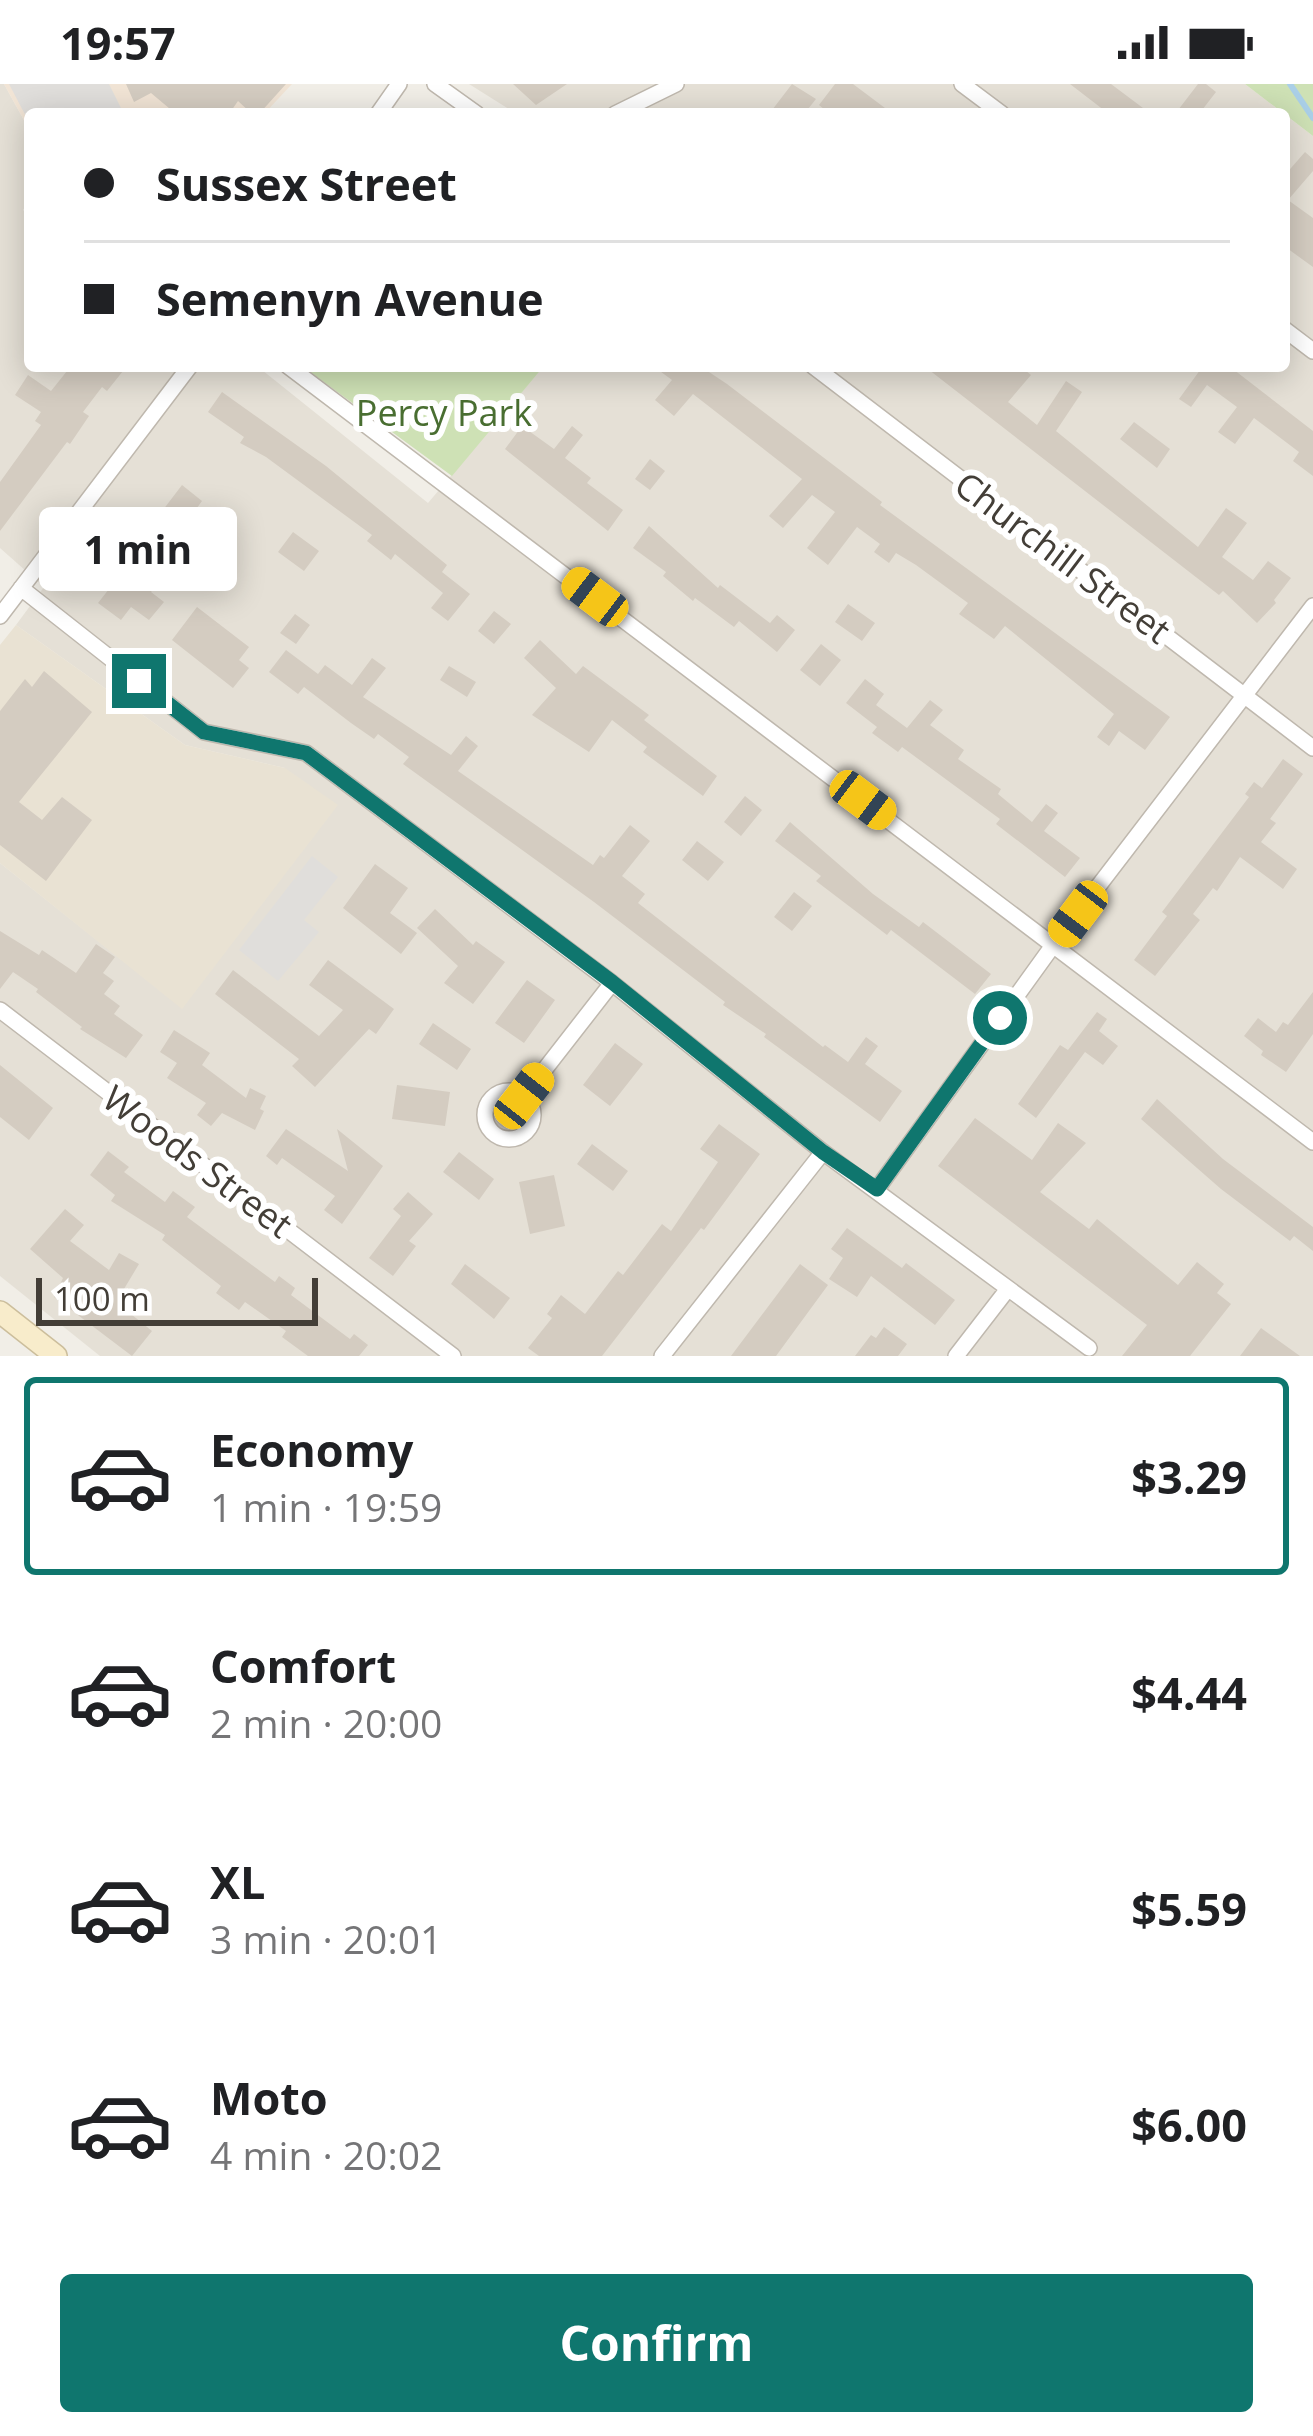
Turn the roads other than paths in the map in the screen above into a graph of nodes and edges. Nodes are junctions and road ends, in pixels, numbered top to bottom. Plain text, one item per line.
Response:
1 (435, 84) edge
2 (676, 84) edge
3 (962, 84) edge
4 (469, 108) edge
5 (627, 108) edge
6 (994, 108) edge
7 (185, 372) edge
8 (296, 372) edge
9 (821, 372) edge
10 (21, 588) junction
11 (1313, 606) edge
12 (0, 616) edge
13 (1243, 695) junction
14 (1313, 748) edge
15 (1054, 944) junction
16 (612, 982) junction
17 (0, 1010) edge
18 (524, 1096) dead end
19 (1311, 1137) edge
20 (823, 1152) junction
21 (877, 1189) junction
22 (1007, 1290) junction
23 (0, 1312) edge
24 (1089, 1348) dead end
25 (56, 1356) edge
26 (453, 1356) edge
27 (662, 1356) edge
28 (956, 1356) edge

1 - 4 street
2 - 5 street
3 - 6 street
7 - 10 street
8 - 15 street
9 - 13 street, Churchill Street
10 - 12 street
10 - 16 street
11 - 13 street
13 - 14 street, Churchill Street
13 - 15 street
15 - 19 street
15 - 21 street
16 - 18 street
16 - 20 street
17 - 26 street, Woods Street
20 - 21 street
20 - 27 street
21 - 22 street
22 - 24 street
22 - 28 street
23 - 25 street

